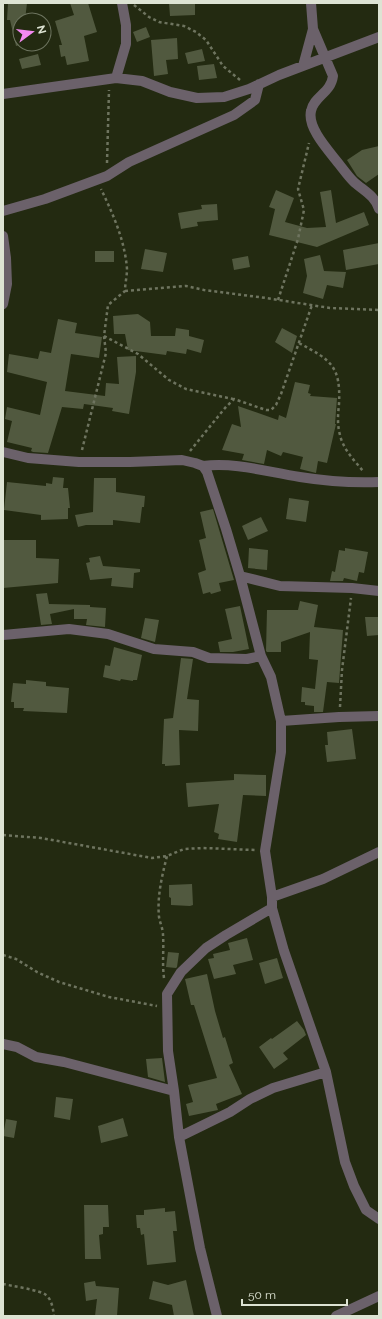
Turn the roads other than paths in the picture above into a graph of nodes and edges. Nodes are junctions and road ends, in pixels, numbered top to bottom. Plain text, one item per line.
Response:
1 (122, 3) edge
2 (310, 3) edge
3 (313, 29) junction
4 (379, 37) edge
5 (325, 58) junction
6 (303, 66) junction
7 (113, 79) junction
8 (259, 84) junction
9 (3, 94) edge
10 (379, 209) edge
11 (3, 211) edge
12 (3, 236) edge
13 (3, 304) edge
14 (3, 452) edge
15 (203, 466) junction
16 (374, 482) edge
17 (240, 576) junction
18 (379, 591) edge
19 (3, 635) edge
20 (261, 656) junction
21 (379, 716) edge
22 (281, 721) junction
23 (379, 852) edge
24 (272, 897) junction
25 (272, 908) junction
26 (3, 1044) edge
27 (326, 1072) junction
28 (174, 1091) junction
29 (179, 1137) junction
30 (379, 1219) edge
31 (379, 1296) edge
32 (216, 1316) edge
33 (336, 1316) edge

1 - 7 street
2 - 3 street
3 - 5 street
3 - 6 street
4 - 5 street
5 - 6 street
5 - 10 street
6 - 8 street
7 - 8 street
7 - 9 street
8 - 11 street
12 - 13 street
14 - 15 street
15 - 16 street
15 - 17 street
17 - 18 street
17 - 20 street
19 - 20 street
20 - 22 street
21 - 22 street
22 - 24 street
23 - 24 street
24 - 25 street
25 - 27 street
25 - 28 street
26 - 28 street
27 - 29 street
27 - 30 street
28 - 29 street
29 - 32 street
31 - 33 street

